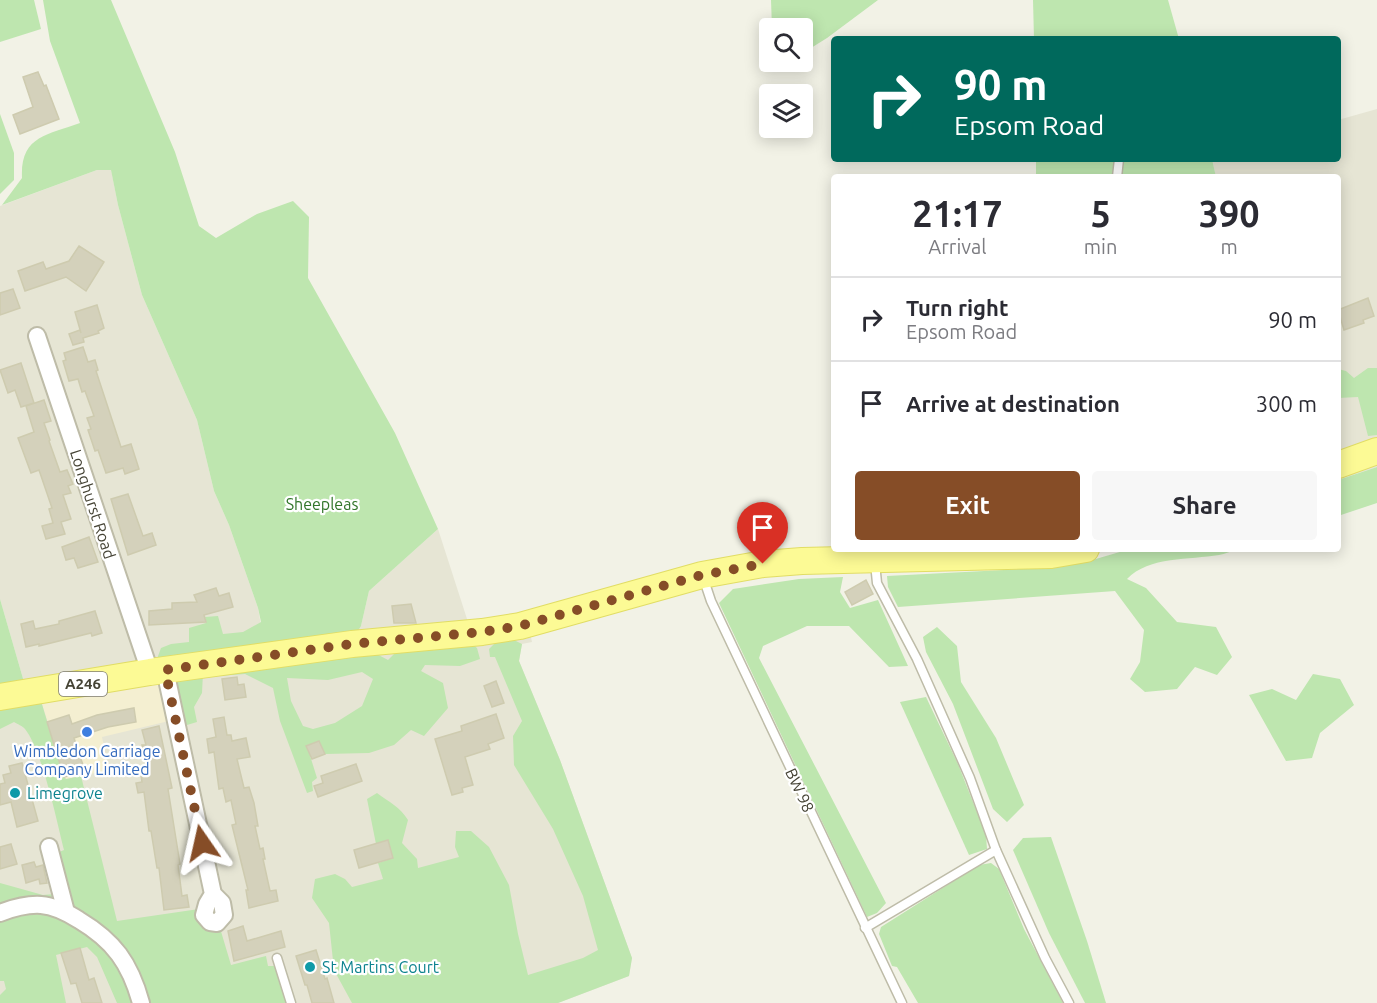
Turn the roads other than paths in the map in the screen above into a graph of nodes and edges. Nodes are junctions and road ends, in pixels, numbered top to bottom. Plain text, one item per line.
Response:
1 (37, 336) dead end
2 (1377, 451) edge
3 (1341, 464) edge
4 (1066, 552) edge
5 (874, 560) junction
6 (702, 575) junction
7 (158, 671) junction
8 (0, 697) edge
9 (49, 847) dead end
10 (996, 850) junction
11 (213, 894) dead end
12 (66, 912) junction
13 (0, 913) edge
14 (866, 928) junction
15 (277, 958) dead end
16 (141, 1003) edge
17 (291, 1003) edge
18 (902, 1003) edge
19 (1069, 1003) edge

1 - 7 street, Longhurst Road
2 - 3 main road
4 - 5 main road, A246
5 - 6 main road, A246
5 - 10 lane
6 - 7 main road, A246
6 - 14 lane, BW 98
7 - 8 main road, A246
7 - 11 street, Longhurst Road
9 - 12 street
10 - 14 lane
10 - 19 lane
12 - 13 street
12 - 16 street
14 - 18 lane, BW 98
15 - 17 lane

